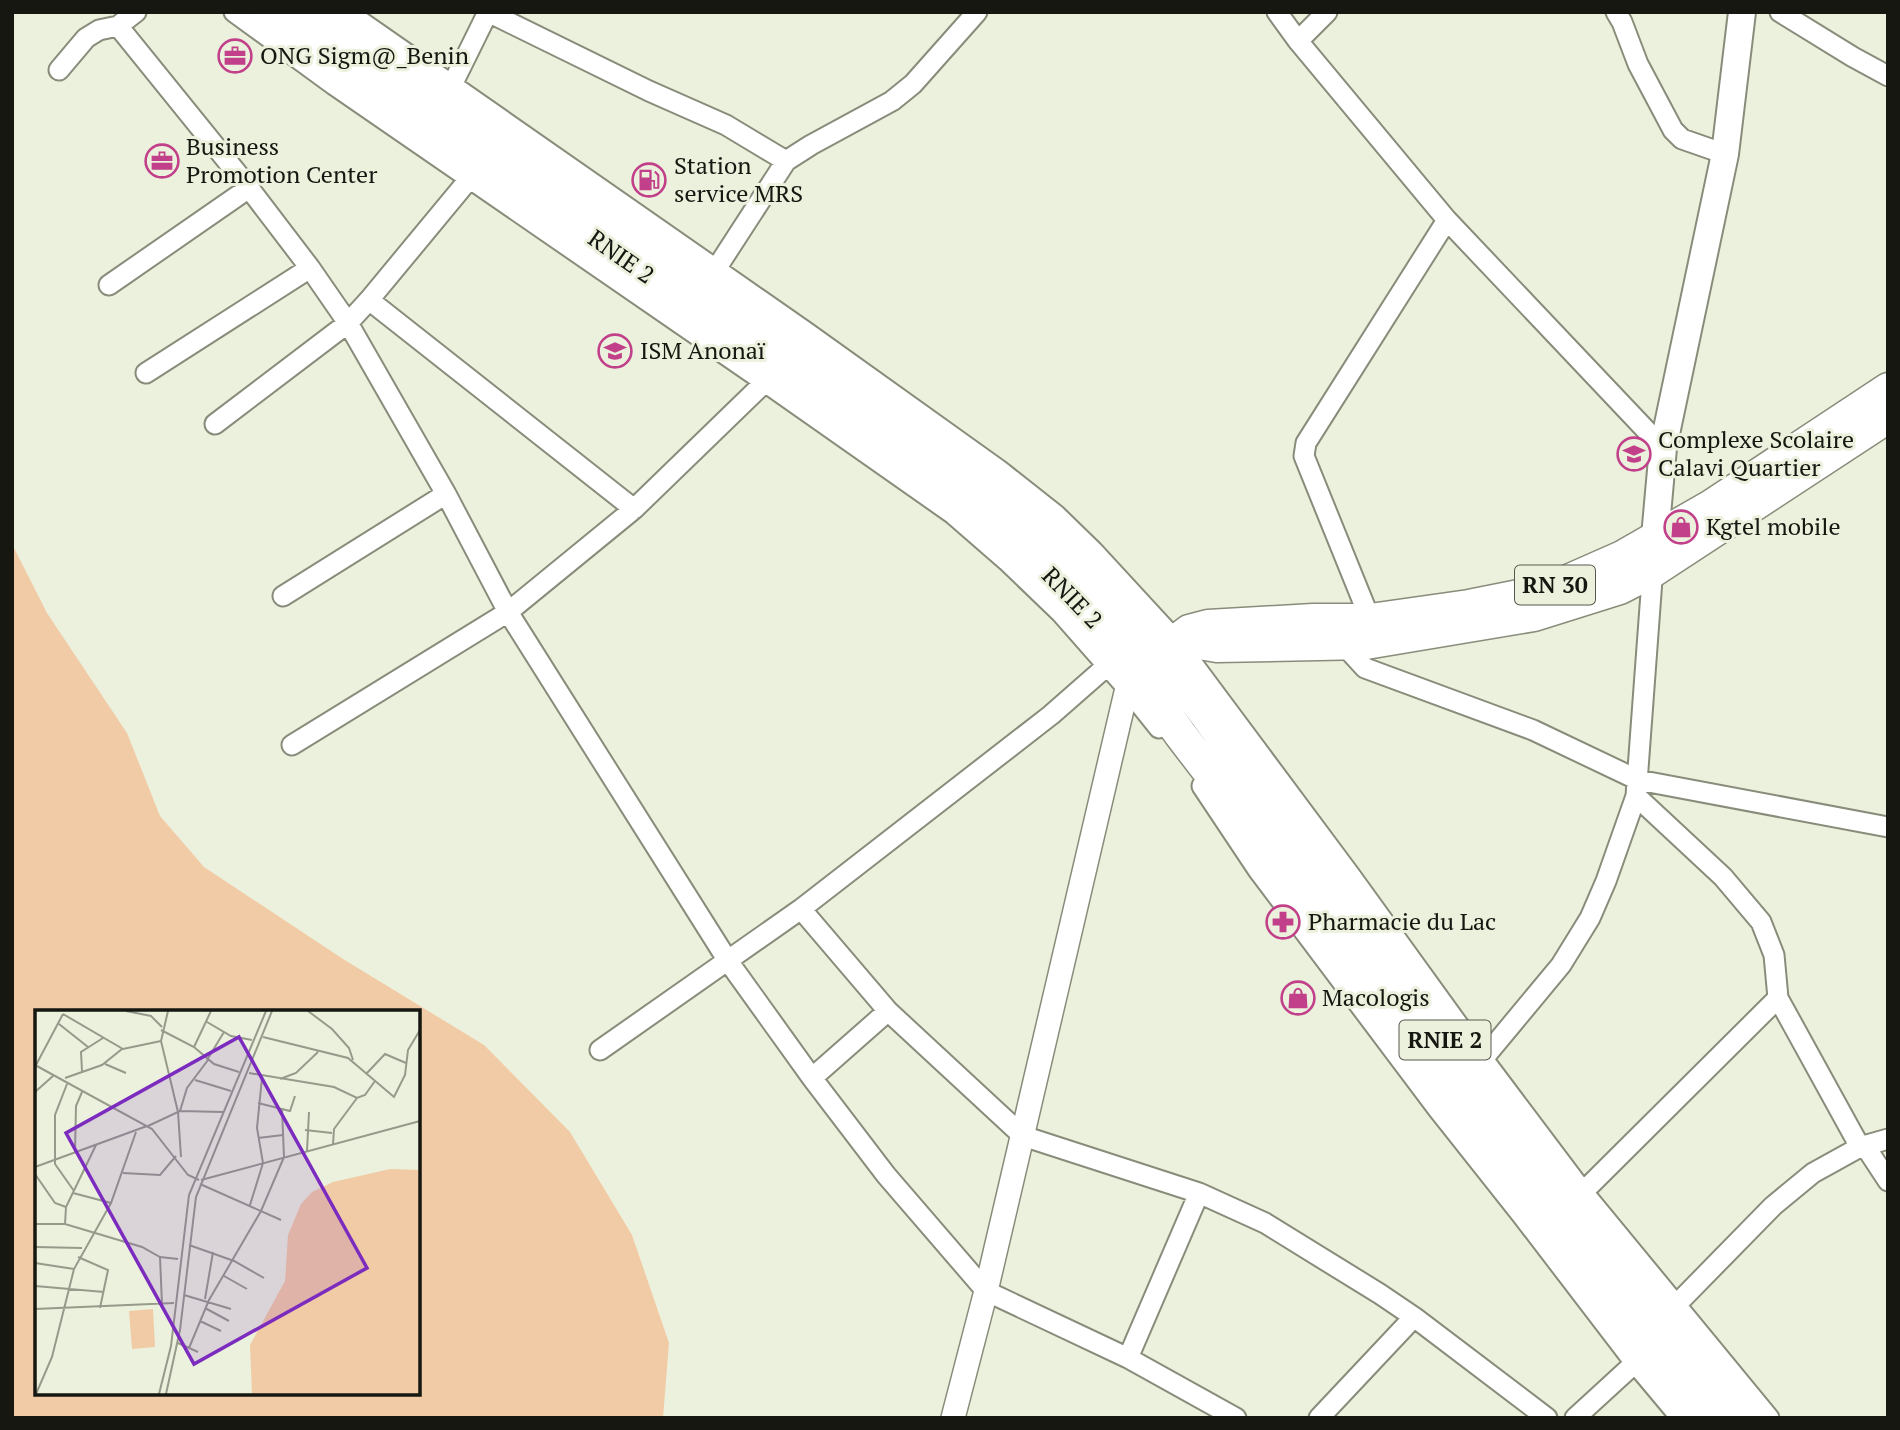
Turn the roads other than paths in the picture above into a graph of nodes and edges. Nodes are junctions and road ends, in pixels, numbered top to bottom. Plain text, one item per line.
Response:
1 (136, 12) edge
2 (234, 12) edge
3 (269, 12) edge
4 (314, 12) edge
5 (347, 12) edge
6 (488, 12) edge
7 (977, 12) edge
8 (1278, 12) edge
9 (1326, 12) edge
10 (1616, 12) edge
11 (1742, 12) edge
12 (1780, 12) edge
13 (118, 26) junction
14 (1298, 41) junction
15 (59, 70) dead end
16 (1888, 76) edge
17 (452, 85) junction
18 (1724, 154) junction
19 (786, 161) junction
20 (470, 178) junction
21 (249, 188) junction
22 (1447, 220) junction
23 (310, 268) junction
24 (716, 269) junction
25 (109, 285) dead end
26 (369, 300) junction
27 (348, 323) junction
28 (146, 373) dead end
29 (765, 382) junction
30 (1888, 388) edge
31 (1888, 418) edge
32 (215, 424) dead end
33 (1663, 448) junction
34 (446, 494) junction
35 (634, 509) junction
36 (1655, 537) junction
37 (1653, 572) junction
38 (282, 596) dead end
39 (509, 612) junction
40 (1370, 619) junction
41 (1343, 644) junction
42 (1150, 664) junction
43 (1108, 665) junction
44 (292, 745) dead end
45 (1637, 788) junction
46 (1888, 827) edge
47 (801, 909) junction
48 (728, 961) junction
49 (1778, 998) junction
50 (888, 1011) junction
51 (600, 1050) dead end
52 (1483, 1059) junction
53 (812, 1078) junction
54 (1023, 1136) junction
55 (1888, 1139) edge
56 (1862, 1146) junction
57 (1888, 1181) edge
58 (1583, 1192) junction
59 (1199, 1193) junction
60 (986, 1291) junction
61 (1676, 1306) junction
62 (1414, 1317) junction
63 (1128, 1358) junction
64 (1635, 1363) junction
65 (953, 1418) edge
66 (1236, 1418) edge
67 (1320, 1418) edge
68 (1547, 1418) edge
69 (1575, 1418) edge
70 (1681, 1418) edge
71 (1707, 1418) edge
72 (1744, 1418) edge
73 (1769, 1418) edge

1 - 13 street
2 - 20 street
3 - 42 highway, RNIE 2 / RNIE 2
4 - 42 highway, RNIE 2 / RNIE 2
5 - 17 street
6 - 17 street
6 - 19 street
7 - 19 street
8 - 14 street
9 - 14 street
10 - 18 street
11 - 18 main road
12 - 16 street
13 - 15 street
13 - 21 street
14 - 22 street
17 - 24 street
18 - 33 main road
19 - 24 street
20 - 26 street
20 - 29 street
21 - 23 street
21 - 25 street
22 - 33 street
22 - 40 street
23 - 27 street
23 - 28 street
24 - 42 street
26 - 27 street
26 - 35 street
27 - 32 street
27 - 34 street
29 - 35 street
29 - 43 street
30 - 36 main road, RN 30
31 - 37 main road, RN 30 / RN 30
33 - 36 main road
34 - 38 street
34 - 39 street
35 - 39 street
36 - 37 street
36 - 40 main road, RN 30
37 - 41 main road, RN 30 / RN 30
37 - 45 street
39 - 44 street
39 - 48 street
40 - 42 main road, RN 30
41 - 42 main road, RN 30 / RN 30
41 - 45 street
42 - 43 street
42 - 52 street
42 - 54 street
42 - 64 street
42 - 71 highway, RNIE 2 / RNIE 2
42 - 72 highway, RNIE 2 / RNIE 2
43 - 47 street
45 - 46 street
45 - 49 street
45 - 52 street
47 - 48 street
47 - 50 street
48 - 51 street
48 - 53 street
49 - 56 street
49 - 58 street
50 - 53 street
50 - 54 street
52 - 58 street
53 - 60 street
54 - 59 street
54 - 60 street
55 - 56 street
56 - 57 street
56 - 61 street
58 - 61 street
59 - 62 street
59 - 63 street
60 - 63 street
60 - 65 street
61 - 73 street
62 - 67 street
62 - 68 street
63 - 66 street
64 - 69 street
64 - 70 street

